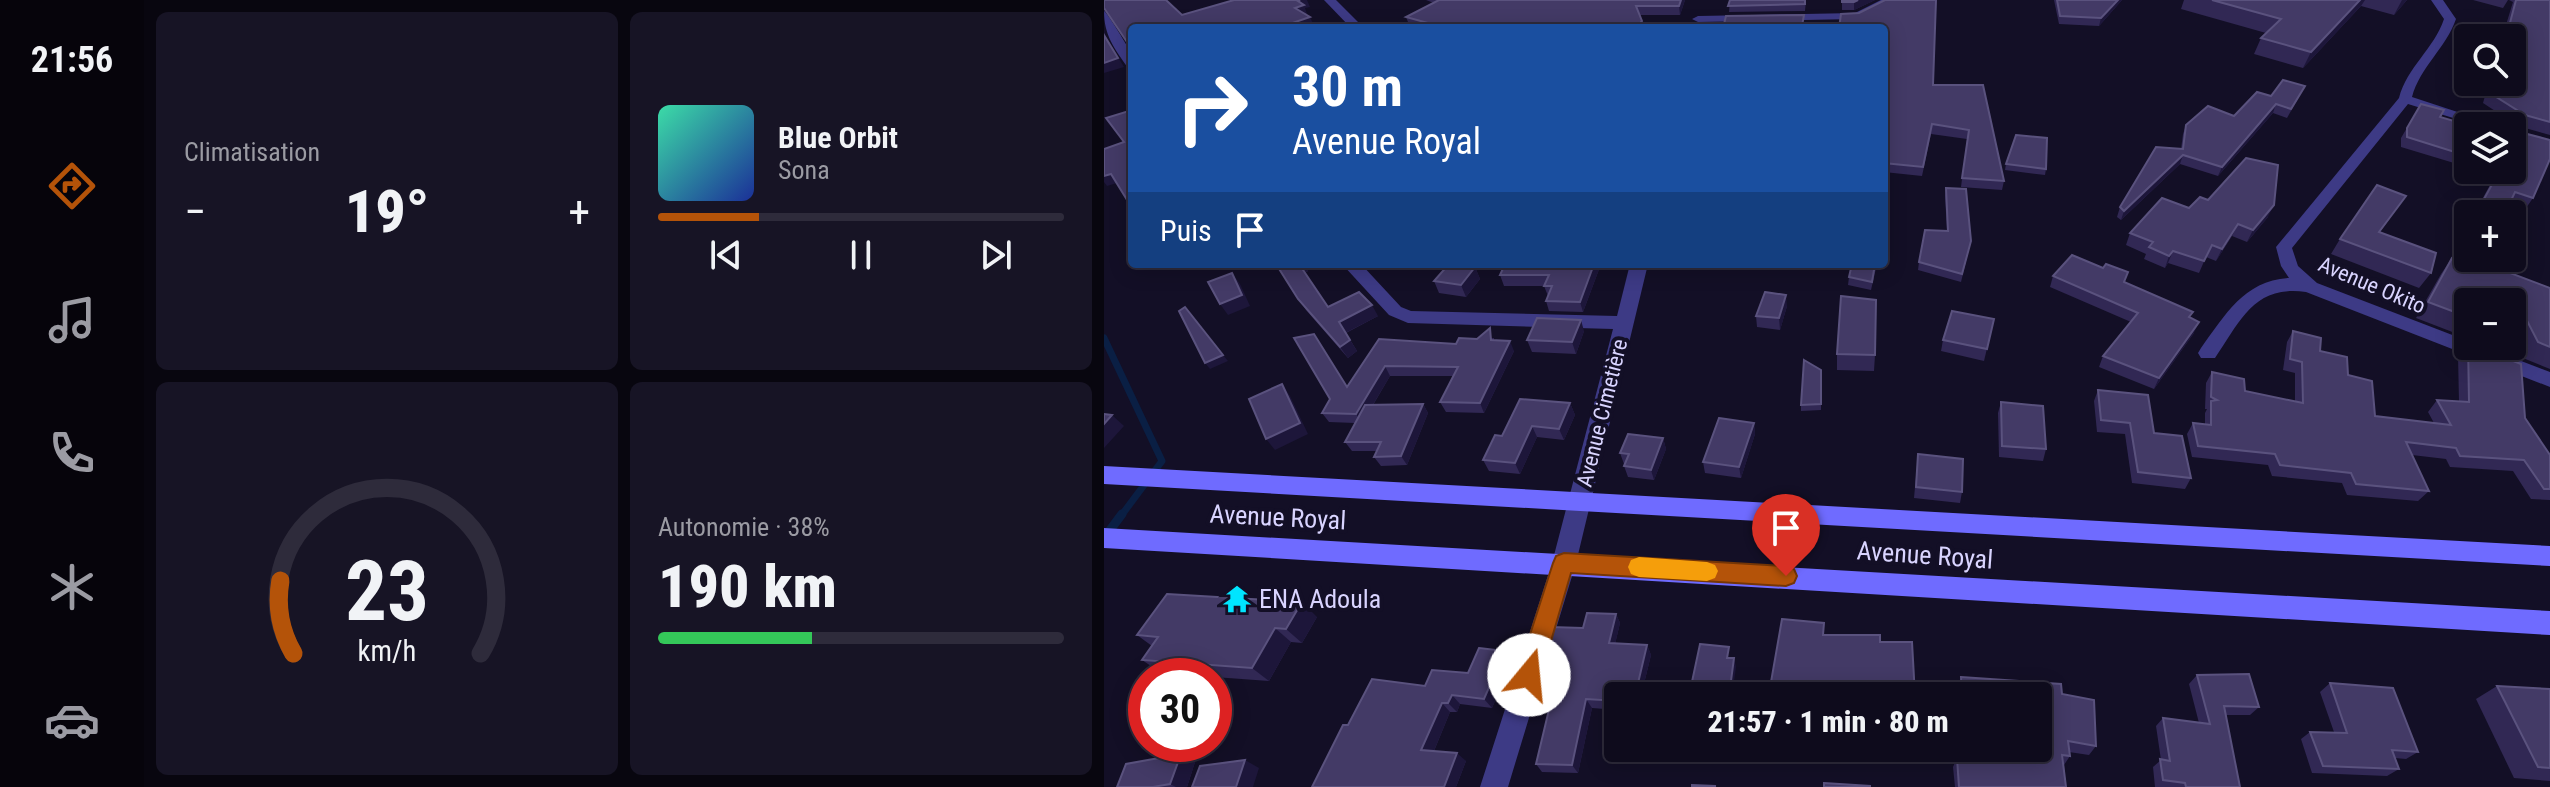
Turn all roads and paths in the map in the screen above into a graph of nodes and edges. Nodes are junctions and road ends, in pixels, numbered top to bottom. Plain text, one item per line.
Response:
1 (1330, 0) edge
2 (1890, 0) edge
3 (2437, 0) edge
4 (1104, 14) edge
5 (1698, 19) edge
6 (1354, 24) edge
7 (1128, 59) edge
8 (2405, 99) junction
9 (2454, 114) edge
10 (2284, 247) junction
11 (1355, 268) edge
12 (1638, 268) edge
13 (2311, 287) junction
14 (2255, 289) junction
15 (1625, 323) junction
16 (2208, 353) dead end
17 (2550, 380) edge
18 (1111, 476) edge
19 (1580, 502) junction
20 (1114, 539) edge
21 (2550, 556) edge
22 (1564, 563) junction
23 (2550, 623) edge
24 (1494, 787) edge

1 - 6 street
2 - 5 street
3 - 8 street
4 - 7 street
8 - 9 street
8 - 10 street
10 - 13 street, Avenue Okito
10 - 14 street
11 - 15 street
12 - 15 street, Avenue Cimetière
13 - 14 street
13 - 17 street, Avenue Okito
14 - 16 street
15 - 19 street, Avenue Cimetière
18 - 19 street, Avenue Royal
19 - 21 street, Avenue Royal
19 - 22 street, Avenue Cimetière
20 - 22 street, Avenue Royal
22 - 23 street, Avenue Royal
22 - 24 street, Avenue Cimetière

